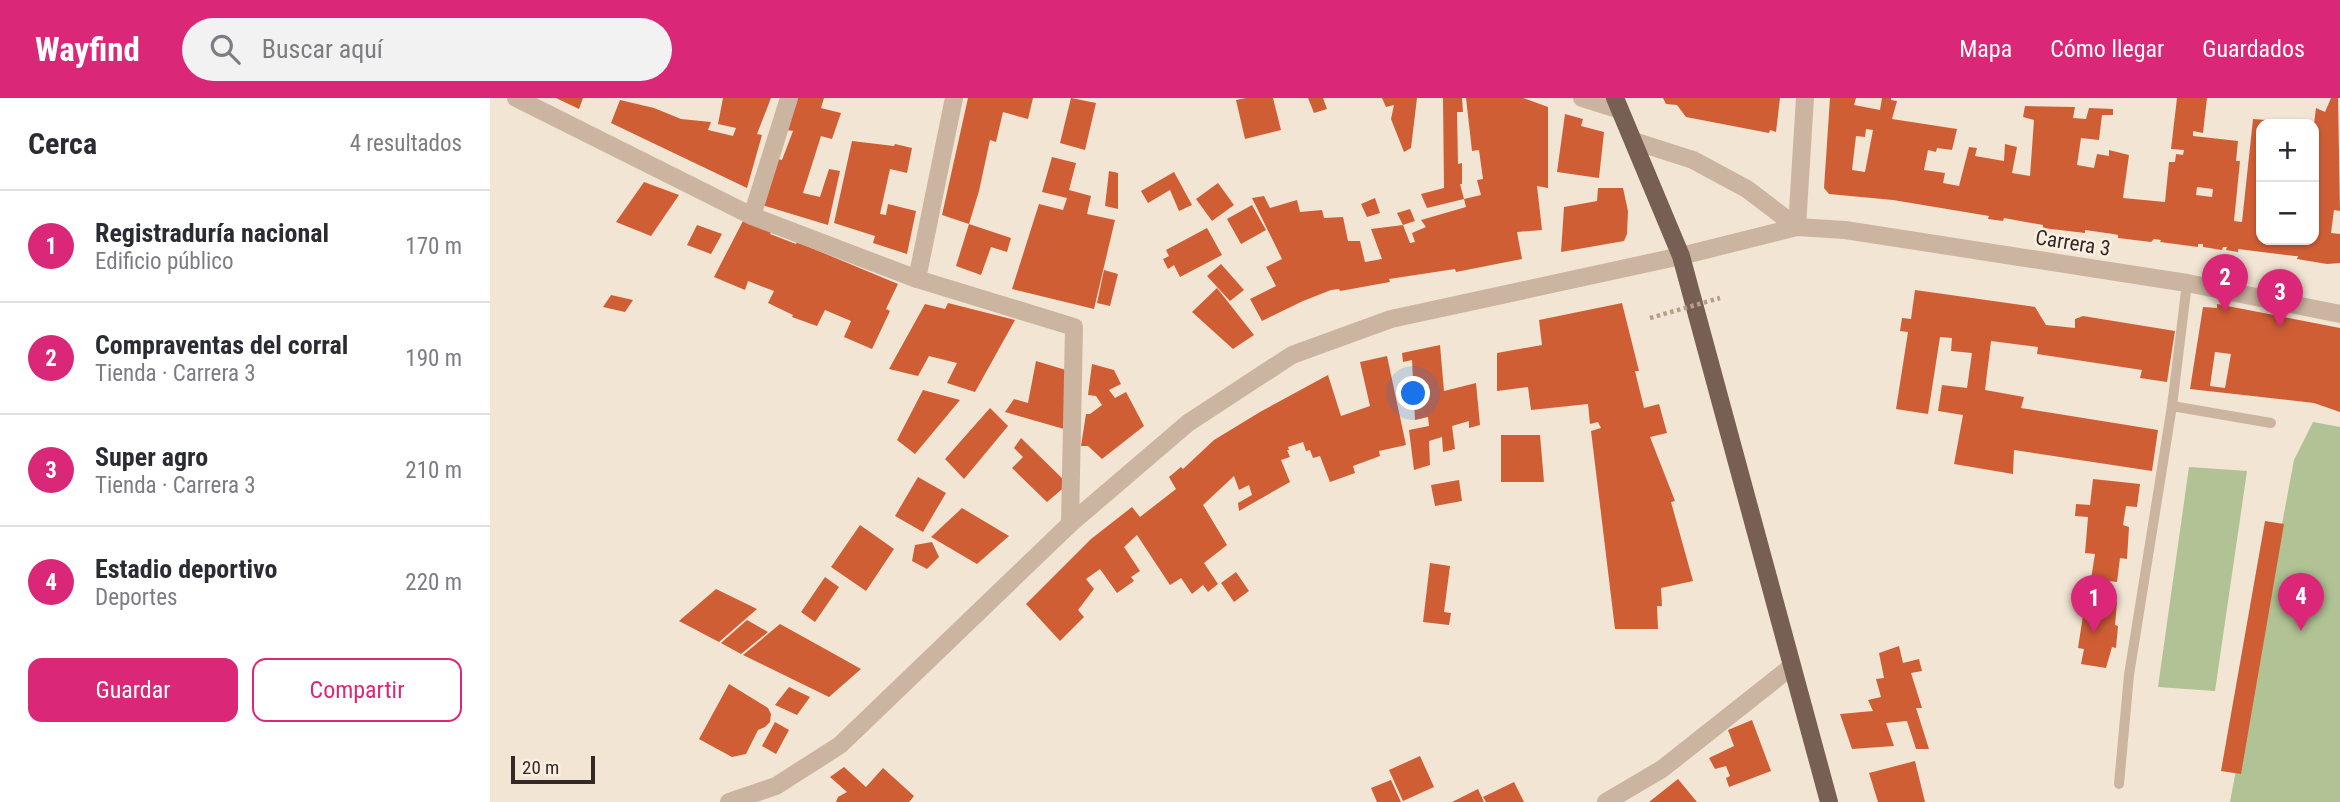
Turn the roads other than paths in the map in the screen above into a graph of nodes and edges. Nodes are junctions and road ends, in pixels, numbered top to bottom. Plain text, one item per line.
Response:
1 (516, 98) edge
2 (789, 98) edge
3 (954, 98) edge
4 (1582, 98) edge
5 (1805, 98) edge
6 (1618, 104) edge
7 (1634, 141) junction
8 (752, 216) junction
9 (1797, 227) junction
10 (1681, 256) junction
11 (917, 279) junction
12 (2188, 283) junction
13 (2340, 314) edge
14 (2172, 406) junction
15 (2271, 423) dead end
16 (1070, 524) junction
17 (1791, 667) junction
18 (2119, 784) dead end
19 (730, 802) edge
20 (1606, 802) edge
21 (1829, 802) edge

1 - 8 street
2 - 8 street
3 - 11 street
4 - 6 street
5 - 9 street
6 - 7 main road
7 - 9 street
7 - 10 main road
8 - 11 street
9 - 10 street, Carrera 3
9 - 12 street, Carrera 3
10 - 16 street, Carrera 3
10 - 17 main road
11 - 16 street
12 - 13 street, Carrera 3
12 - 14 lane
14 - 15 lane
14 - 18 lane
16 - 19 street, Carrera 3
17 - 20 street
17 - 21 main road

